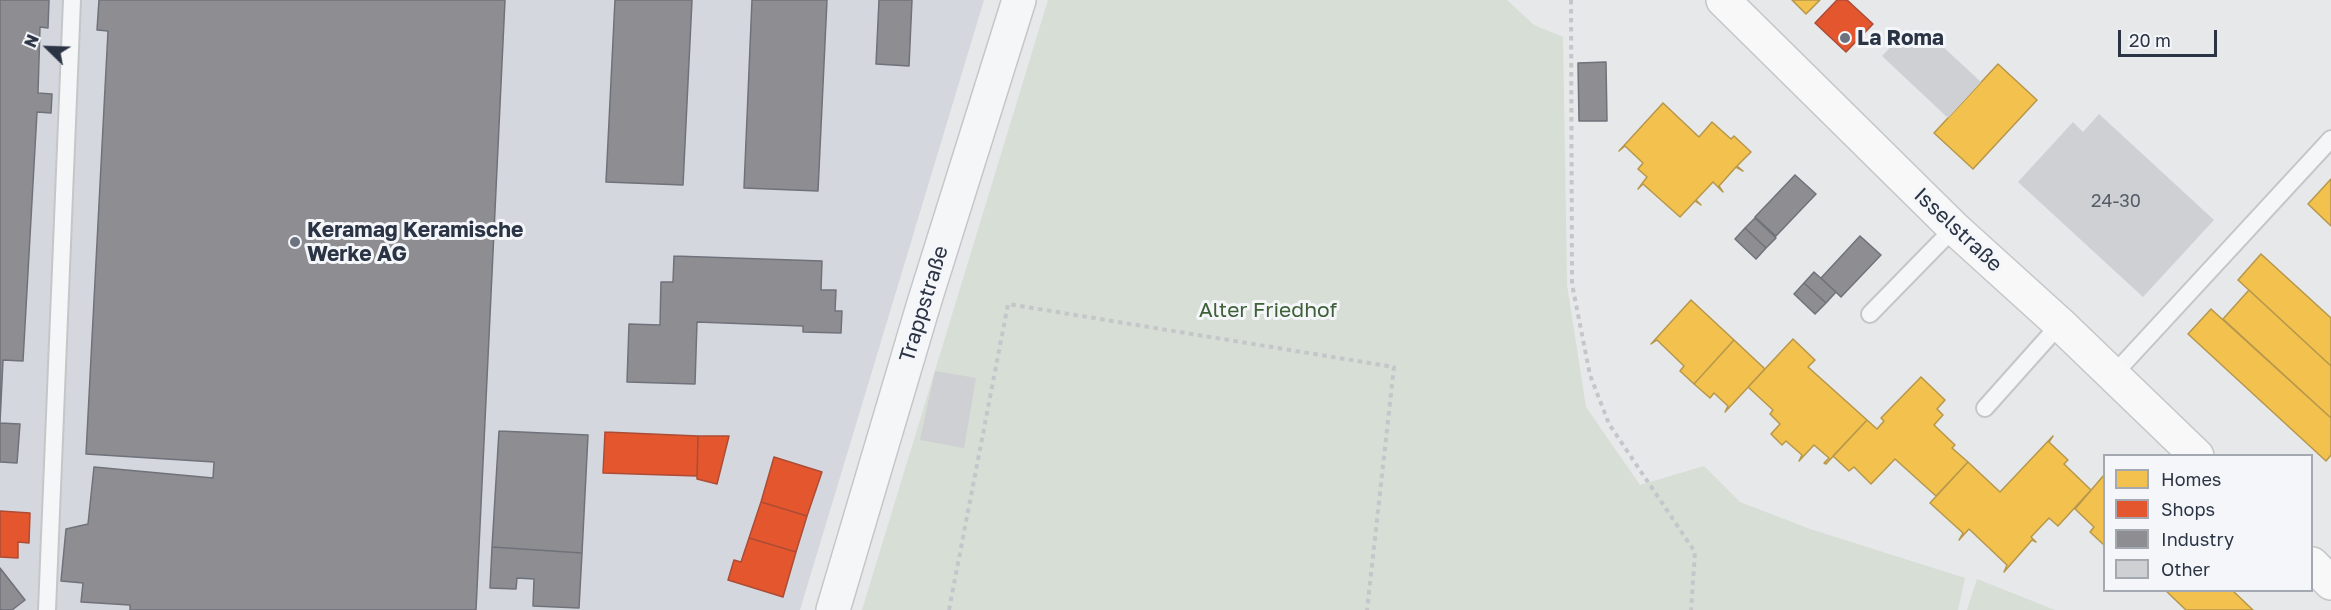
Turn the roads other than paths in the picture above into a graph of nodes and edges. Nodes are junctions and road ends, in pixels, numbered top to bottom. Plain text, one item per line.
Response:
1 (72, 0) edge
2 (1019, 0) edge
3 (1723, 0) edge
4 (2331, 139) edge
5 (1954, 228) junction
6 (1870, 314) dead end
7 (2060, 324) junction
8 (2113, 375) junction
9 (1984, 408) dead end
10 (2195, 454) edge
11 (2313, 565) edge
12 (2331, 583) edge
13 (47, 610) edge
14 (833, 610) edge

1 - 13 lane
2 - 14 street, Trappstraße
3 - 5 main road, Isselstraße
4 - 8 lane
5 - 6 lane
5 - 7 main road, Isselstraße
7 - 8 main road, Isselstraße
7 - 9 lane
8 - 10 main road, Isselstraße
11 - 12 main road

